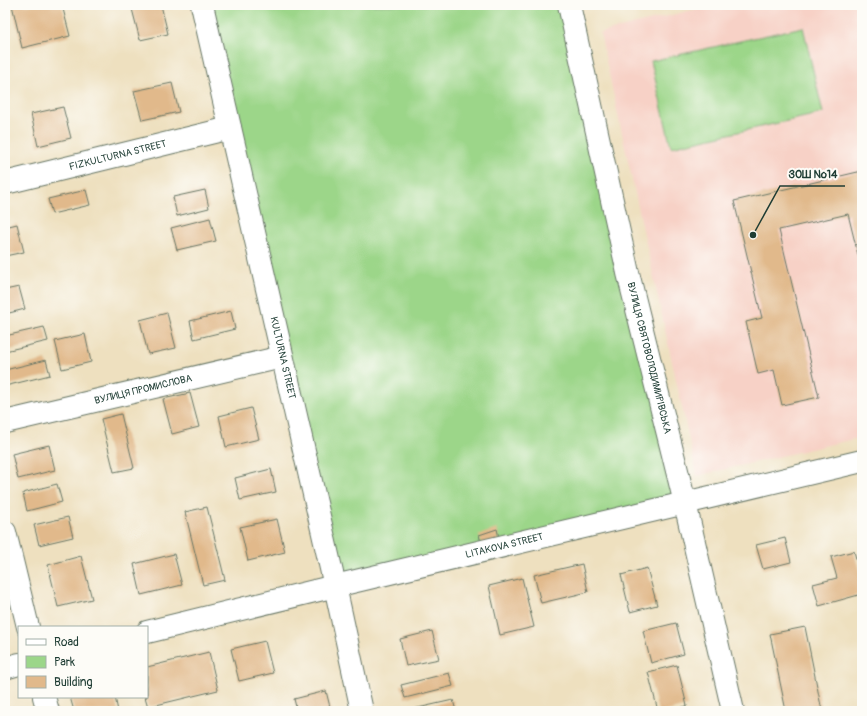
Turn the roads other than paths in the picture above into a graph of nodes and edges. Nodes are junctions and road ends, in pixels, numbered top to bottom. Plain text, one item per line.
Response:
1 (202, 5) edge
2 (569, 5) edge
3 (230, 128) junction
4 (5, 183) edge
5 (282, 357) junction
6 (5, 422) edge
7 (862, 461) edge
8 (685, 504) junction
9 (5, 532) edge
10 (335, 586) junction
11 (28, 626) edge
12 (148, 632) edge
13 (18, 664) edge
14 (5, 668) edge
15 (44, 698) edge
16 (48, 711) edge
17 (362, 711) edge
18 (734, 711) edge

1 - 3 street, KULTURNA STREET
2 - 8 street, ВУЛИЦЯ СВЯТОВОЛОДИМИРІВСЬКА
3 - 4 street, FIZKULTURNA STREET
3 - 5 street, KULTURNA STREET
5 - 6 street, ВУЛИЦЯ ПРОМИСЛОВА
5 - 10 street, KULTURNA STREET
7 - 8 street, LITAKOVA STREET
8 - 10 street, LITAKOVA STREET
8 - 18 street, ВУЛИЦЯ СВЯТОВОЛОДИМИРІВСЬКА
9 - 11 street
10 - 12 street, LITAKOVA STREET
10 - 17 street, KULTURNA STREET
13 - 14 street
15 - 16 street

